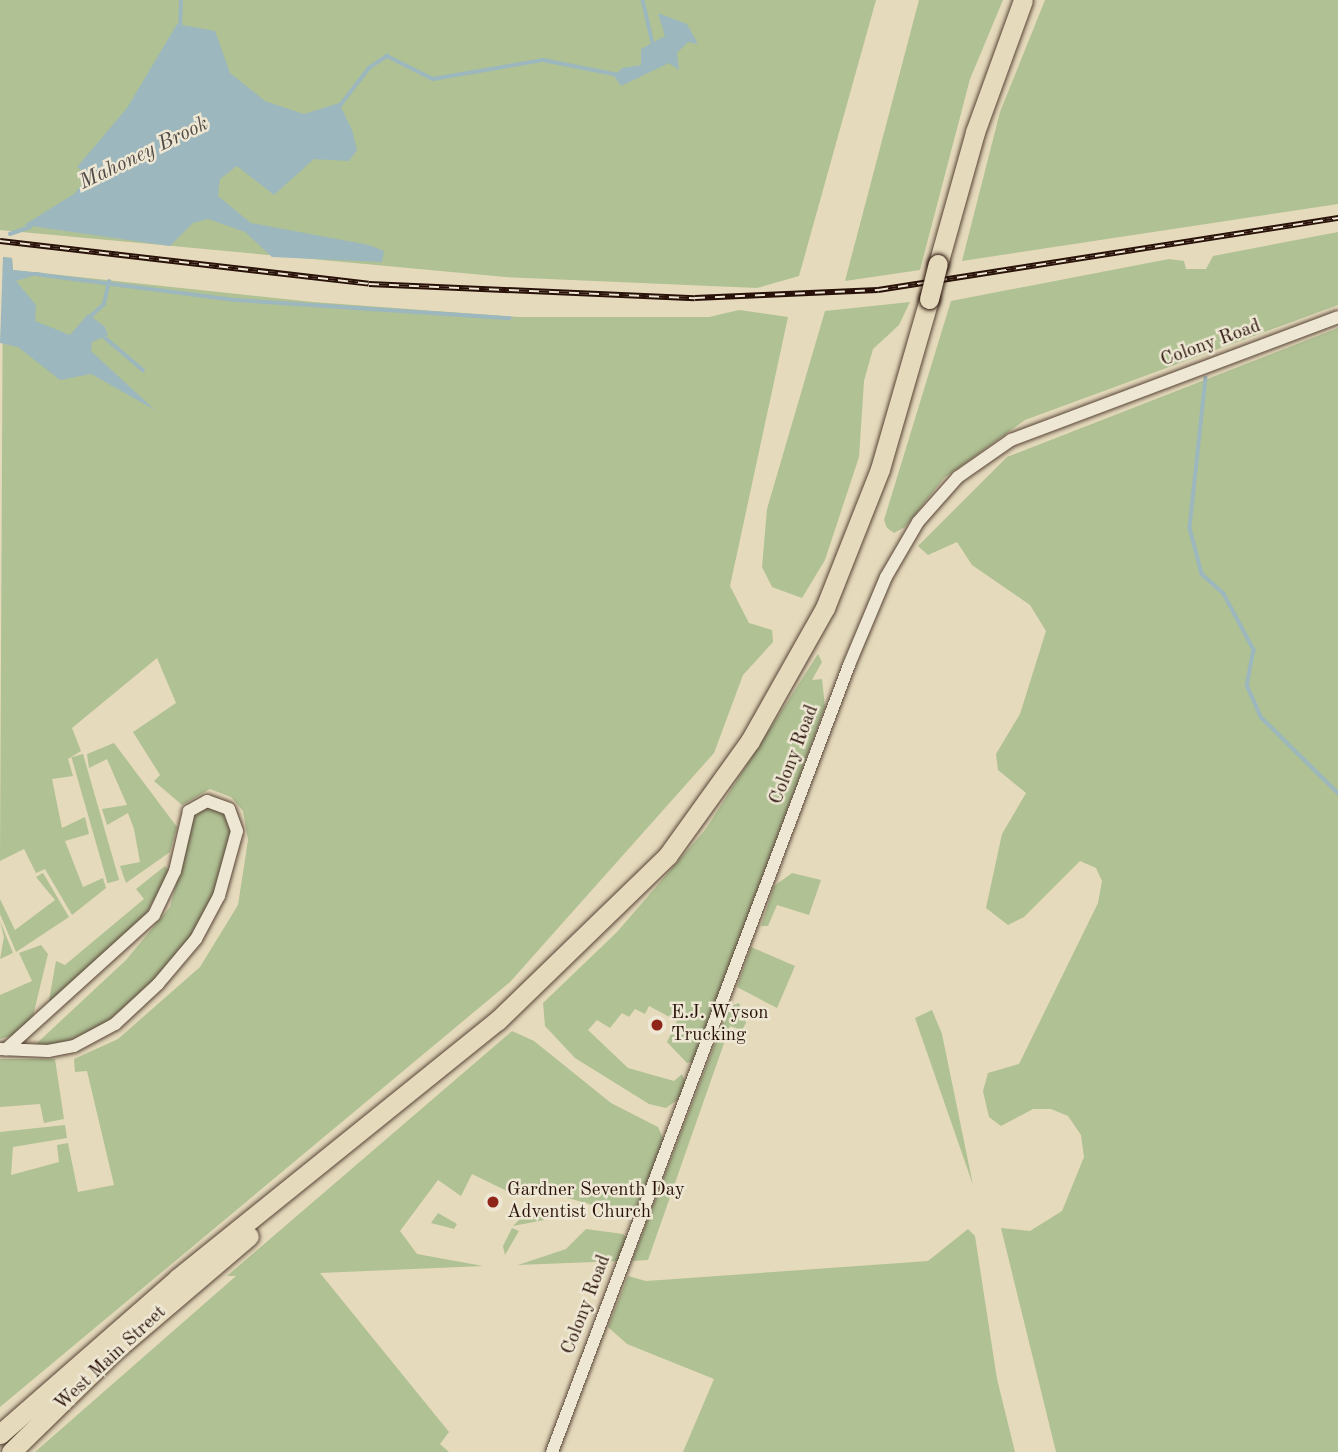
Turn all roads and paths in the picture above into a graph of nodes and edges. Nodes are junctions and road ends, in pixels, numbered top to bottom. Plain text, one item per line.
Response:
1 (1023, 0) edge
2 (1338, 317) edge
3 (3, 1049) edge
4 (452, 1058) junction
5 (0, 1434) edge
6 (11, 1452) edge
7 (552, 1452) edge

1 - 4 highway, bridge
2 - 7 street, Colony Road
3 - 3 street
4 - 5 highway, West Main Street
4 - 6 highway, West Main Street

